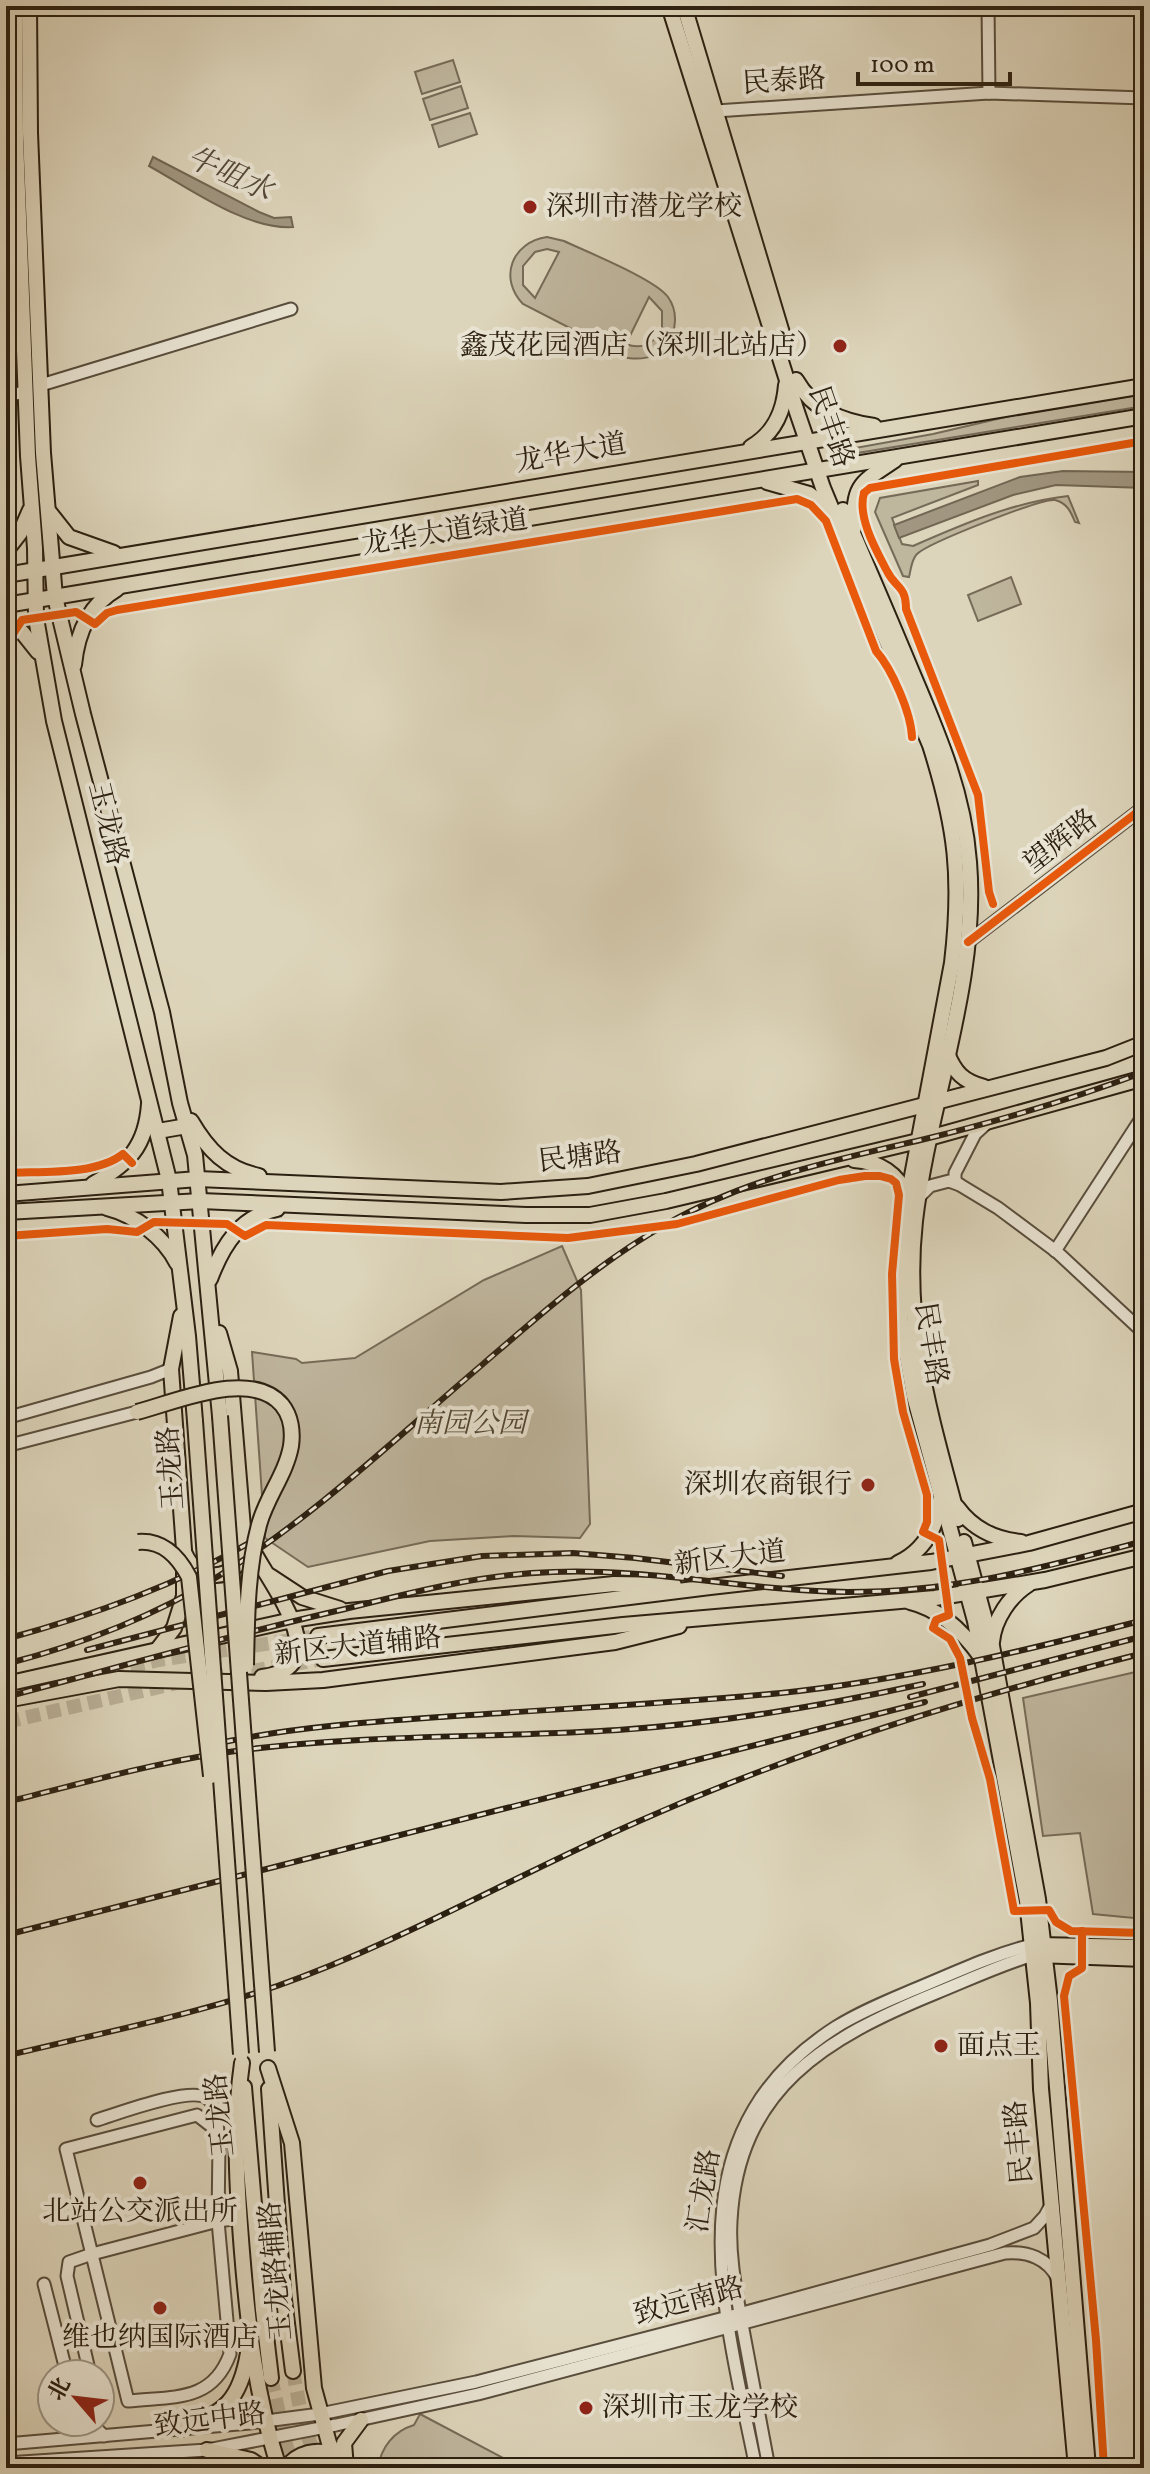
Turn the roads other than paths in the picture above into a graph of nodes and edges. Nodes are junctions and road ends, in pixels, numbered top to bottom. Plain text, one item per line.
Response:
1 (15, 6) edge
2 (29, 6) edge
3 (669, 6) edge
4 (684, 6) edge
5 (988, 6) edge
6 (989, 93) junction
7 (1144, 98) edge
8 (17, 109) edge
9 (716, 111) junction
10 (291, 309) dead end
11 (791, 380) junction
12 (41, 385) junction
13 (1144, 386) edge
14 (26, 391) junction
15 (6, 397) edge
16 (1144, 416) edge
17 (886, 427) junction
18 (811, 440) junction
19 (742, 451) junction
20 (900, 457) junction
21 (822, 470) junction
22 (754, 481) junction
23 (32, 502) junction
24 (47, 507) junction
25 (836, 518) junction
26 (854, 537) junction
27 (6, 551) edge
28 (123, 555) junction
29 (52, 567) junction
30 (35, 570) junction
31 (6, 575) edge
32 (120, 586) junction
33 (55, 597) junction
34 (35, 601) junction
35 (6, 605) edge
36 (6, 623) edge
37 (42, 663) junction
38 (73, 673) junction
39 (83, 714) junction
40 (54, 721) junction
41 (1144, 807) edge
42 (968, 942) junction
43 (1144, 1043) edge
44 (947, 1053) junction
45 (1144, 1078) edge
46 (1000, 1085) junction
47 (149, 1096) junction
48 (932, 1101) junction
49 (180, 1103) junction
50 (1144, 1114) edge
51 (987, 1123) junction
52 (187, 1126) junction
53 (158, 1131) junction
54 (924, 1140) junction
55 (841, 1159) junction
56 (198, 1179) junction
57 (169, 1180) junction
58 (291, 1183) junction
59 (960, 1185) junction
60 (89, 1186) junction
61 (49, 1191) junction
62 (6, 1194) edge
63 (913, 1198) junction
64 (201, 1201) junction
65 (172, 1202) junction
66 (303, 1205) junction
67 (91, 1206) junction
68 (50, 1209) junction
69 (6, 1212) edge
70 (1055, 1251) junction
71 (206, 1253) junction
72 (178, 1261) junction
73 (208, 1283) junction
74 (182, 1304) junction
75 (211, 1305) junction
76 (1144, 1333) edge
77 (171, 1369) junction
78 (137, 1412) joint
79 (6, 1418) edge
80 (6, 1446) edge
81 (948, 1500) junction
82 (1144, 1511) edge
83 (246, 1536) junction
84 (138, 1542) dead end
85 (1029, 1543) junction
86 (184, 1550) junction
87 (1144, 1556) edge
88 (964, 1557) junction
89 (890, 1567) junction
90 (263, 1569) junction
91 (1030, 1583) junction
92 (710, 1587) junction
93 (973, 1592) junction
94 (902, 1601) junction
95 (349, 1611) junction
96 (713, 1617) junction
97 (292, 1620) junction
98 (318, 1636) tunnel mouth
99 (992, 1646) junction
100 (158, 1649) junction
101 (323, 1659) tunnel mouth
102 (983, 1660) junction
103 (226, 1683) junction
104 (6, 1684) edge
105 (6, 1700) edge
106 (246, 1769) junction
107 (227, 1874) junction
108 (1144, 1947) edge
109 (1038, 1950) junction
110 (1144, 1959) edge
111 (241, 2059) junction
112 (268, 2060) junction
113 (97, 2120) dead end
114 (219, 2143) junction
115 (1051, 2201) junction
116 (240, 2218) junction
117 (218, 2221) junction
118 (92, 2254) junction
119 (1059, 2279) junction
120 (44, 2284) dead end
121 (247, 2305) junction
122 (735, 2321) junction
123 (63, 2358) edge
124 (86, 2358) edge
125 (293, 2371) tunnel mouth
126 (271, 2378) tunnel mouth
127 (361, 2420) junction
128 (266, 2421) junction
129 (322, 2421) junction
130 (181, 2429) junction
131 (116, 2435) edge
132 (80, 2438) edge
133 (271, 2438) junction
134 (6, 2444) edge
135 (207, 2450) junction
136 (6, 2463) edge
137 (340, 2464) edge
138 (263, 2468) edge
139 (279, 2468) edge
140 (286, 2468) edge
141 (756, 2468) edge
142 (769, 2468) edge
143 (1076, 2468) edge
144 (1088, 2468) edge

1 - 8 main road
2 - 8 main road
3 - 11 main road, 民丰路
4 - 9 main road, 民丰路
5 - 6 street
6 - 7 street, 民泰路
6 - 9 street, 民泰路
8 - 12 main road, 玉龙路
8 - 14 main road, 玉龙路
9 - 11 main road, 民丰路
10 - 12 street
11 - 17 main road
11 - 18 main road, 民丰路
11 - 19 main road
12 - 24 main road, 玉龙路
13 - 17 main road, 龙华大道
14 - 15 street
14 - 23 main road, 玉龙路
16 - 20 main road, 龙华大道
17 - 18 main road, 龙华大道
18 - 19 main road, 龙华大道
18 - 21 main road, 民丰路
19 - 28 main road, 龙华大道
20 - 21 main road, 龙华大道
20 - 26 main road
21 - 22 main road, 龙华大道
21 - 25 main road, 民丰路
21 - 26 main road, 民丰路
22 - 25 main road
22 - 32 main road, 龙华大道
23 - 27 main road
23 - 30 main road, 玉龙路
24 - 28 main road
24 - 29 main road, 玉龙路
25 - 48 main road, 民丰路
26 - 42 main road, 民丰路
28 - 29 main road, 龙华大道
29 - 30 main road, 龙华大道
29 - 33 main road, 玉龙路
30 - 31 main road, 龙华大道
30 - 34 main road, 玉龙路
32 - 33 main road, 龙华大道
32 - 38 main road
33 - 34 main road, 龙华大道
33 - 38 main road, 玉龙路
34 - 35 main road, 龙华大道
34 - 37 main road, 玉龙路
36 - 37 main road
37 - 40 main road, 玉龙路
38 - 39 main road, 玉龙路
39 - 40 main road
39 - 49 main road, 玉龙路
40 - 47 main road, 玉龙路
41 - 42 street, 望辉路
42 - 44 main road, 民丰路
43 - 46 main road, 民塘路
44 - 46 main road
44 - 48 main road, 民丰路
45 - 51 main road, 民塘路
46 - 48 main road, 民塘路
47 - 53 main road, 玉龙路
47 - 60 main road
48 - 54 main road, 民丰路
48 - 58 main road, 民塘路
49 - 52 main road, 玉龙路
49 - 58 main road
50 - 70 street
51 - 54 main road, 民塘路
51 - 59 street
52 - 53 main road
52 - 56 main road, 玉龙路
53 - 57 main road, 玉龙路
54 - 55 main road, 民塘路
54 - 63 main road, 民丰路
55 - 63 main road
55 - 66 main road, 民塘路
56 - 57 main road, 民塘路
56 - 58 main road, 民塘路
56 - 64 main road, 玉龙路
57 - 60 main road, 民塘路
57 - 65 main road, 玉龙路
59 - 63 street
59 - 70 street
60 - 61 main road, 民塘路
61 - 62 main road, 民塘路
61 - 68 street
63 - 81 main road, 民丰路
64 - 65 main road, 民塘路
64 - 66 main road, 民塘路
64 - 71 main road, 玉龙路
65 - 67 main road, 民塘路
65 - 72 main road, 玉龙路
66 - 73 main road
67 - 68 main road, 民塘路
67 - 72 main road
68 - 69 main road, 民塘路
70 - 76 street
71 - 72 main road
71 - 73 main road, 玉龙路
72 - 74 main road, 玉龙路
73 - 75 main road, 玉龙路
74 - 77 main road
74 - 107 main road, 玉龙路, bridge
75 - 83 main road
75 - 106 main road, 玉龙路, bridge
77 - 79 street
77 - 86 main road
78 - 80 street
78 - 106 main road, bridge
81 - 85 main road
81 - 88 main road, 民丰路
81 - 89 main road
82 - 85 main road, 新区大道
83 - 86 main road
83 - 90 main road
84 - 107 main road, bridge
85 - 88 main road, 新区大道
86 - 100 main road
87 - 91 main road, 新区大道
88 - 89 main road, 新区大道
88 - 93 main road, 民丰路
89 - 92 main road, 新区大道
90 - 95 main road
90 - 97 main road
91 - 93 main road, 新区大道
91 - 99 main road
92 - 95 main road, 新区大道辅路
92 - 98 main road, 新区大道
93 - 94 main road, 新区大道
93 - 99 main road, 民丰路
93 - 102 main road, 民丰路
94 - 96 main road, 新区大道
94 - 102 main road
95 - 97 main road, 新区大道辅路
96 - 101 main road, 新区大道
96 - 103 main road, 新区大道辅路
97 - 100 main road, 新区大道辅路
97 - 103 main road
99 - 109 main road, 民丰路
100 - 104 main road, 新区大道辅路
102 - 109 main road, 民丰路
103 - 105 main road, 新区大道辅路
106 - 112 main road, 玉龙路, bridge
107 - 111 main road, 玉龙路, bridge
108 - 109 main road
109 - 110 main road
109 - 115 main road, 民丰路
109 - 122 street, 汇龙路
109 - 144 main road, 民丰路
111 - 116 main road, 玉龙路辅路
111 - 126 main road, 玉龙路
112 - 125 main road, 玉龙路
112 - 129 main road, 玉龙路辅路
113 - 114 street
114 - 117 street
114 - 118 street
115 - 119 main road, 民丰路
115 - 122 street, 致远南路
116 - 117 street
116 - 121 main road, 玉龙路辅路
117 - 118 street
117 - 118 street
118 - 124 street
119 - 122 street, 致远南路
119 - 143 main road, 民丰路
120 - 123 street
121 - 128 main road, 玉龙路辅路
121 - 130 main road
122 - 127 street, 致远南路
122 - 129 street, 致远南路
122 - 141 street, 汇龙路
122 - 142 street, 汇龙路
127 - 129 street, 致远南路
127 - 137 main road
128 - 129 street, 致远中路
128 - 130 street, 致远中路
128 - 133 main road, 玉龙路辅路
129 - 133 street, 致远中路
129 - 137 main road, 玉龙路辅路
130 - 131 street, 致远中路
132 - 134 street, 致远中路
133 - 135 street, 致远中路
133 - 139 main road, 玉龙路辅路
135 - 136 street, 致远中路
135 - 138 main road
137 - 140 main road

